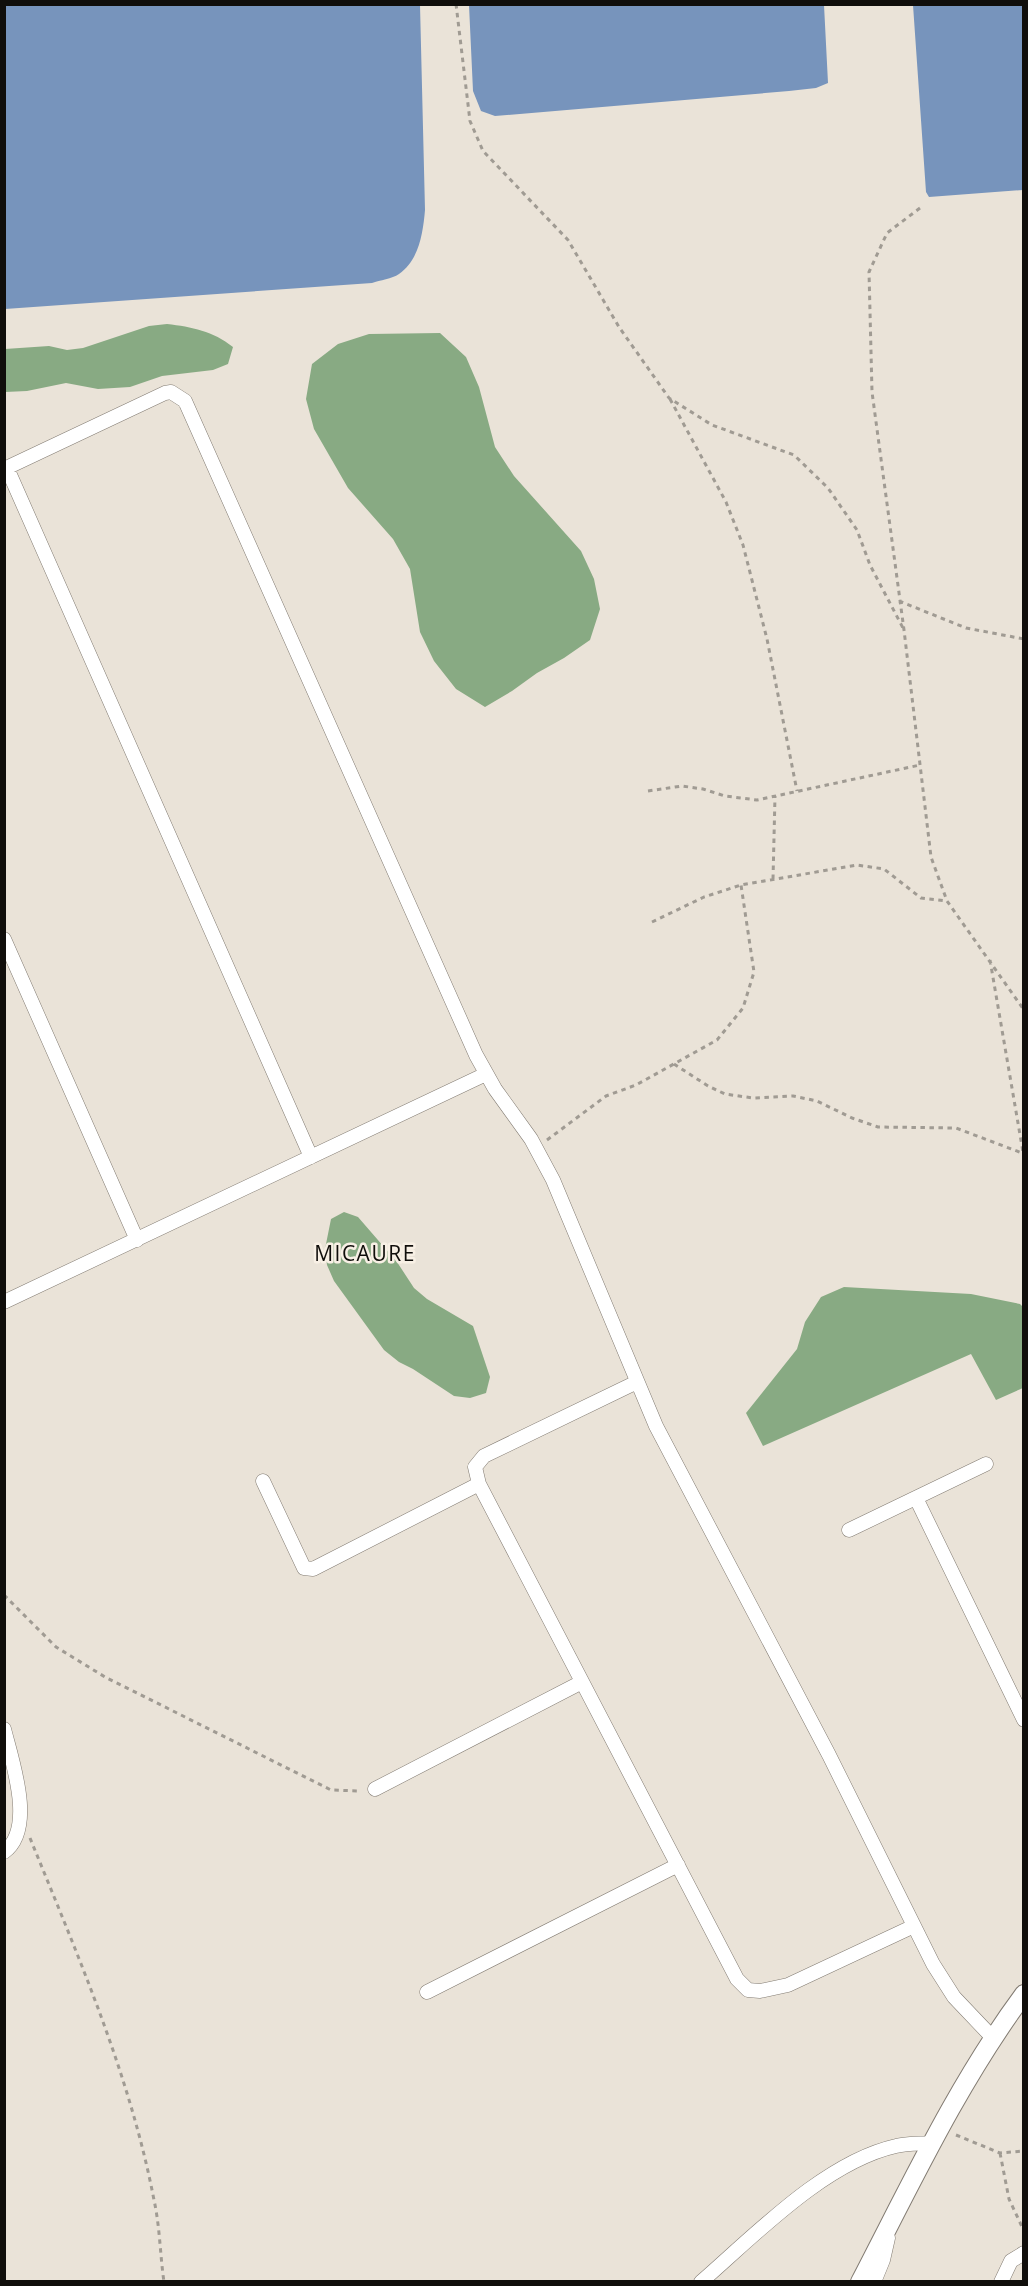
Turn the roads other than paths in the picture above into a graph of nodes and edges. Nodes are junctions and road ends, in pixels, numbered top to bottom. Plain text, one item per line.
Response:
1 (6, 469) edge
2 (4, 939) edge
3 (486, 1074) junction
4 (311, 1157) junction
5 (137, 1240) junction
6 (4, 1302) edge
7 (637, 1382) junction
8 (986, 1464) dead end
9 (263, 1481) dead end
10 (479, 1484) junction
11 (916, 1498) junction
12 (849, 1530) dead end
13 (582, 1682) junction
14 (1023, 1720) edge
15 (4, 1729) edge
16 (375, 1790) road end
17 (4, 1852) edge
18 (678, 1865) junction
19 (914, 1926) junction
20 (427, 1992) dead end
21 (1023, 1994) edge
22 (992, 2037) junction
23 (937, 2136) junction
24 (892, 2219) junction
25 (1023, 2253) edge
26 (701, 2282) edge
27 (860, 2282) edge
28 (874, 2282) edge
29 (1001, 2282) edge

1 - 3 street
1 - 4 street
2 - 5 street
3 - 4 street
3 - 7 street
4 - 5 street
5 - 6 street
7 - 10 street
7 - 19 street
8 - 11 street
9 - 10 street
10 - 13 street
11 - 12 street
11 - 14 street
13 - 16 street
13 - 18 street
15 - 17 street
18 - 19 street
18 - 20 street
19 - 22 street
21 - 22 street
22 - 23 street
23 - 24 street
23 - 26 street
24 - 27 street
24 - 28 street
25 - 29 street

